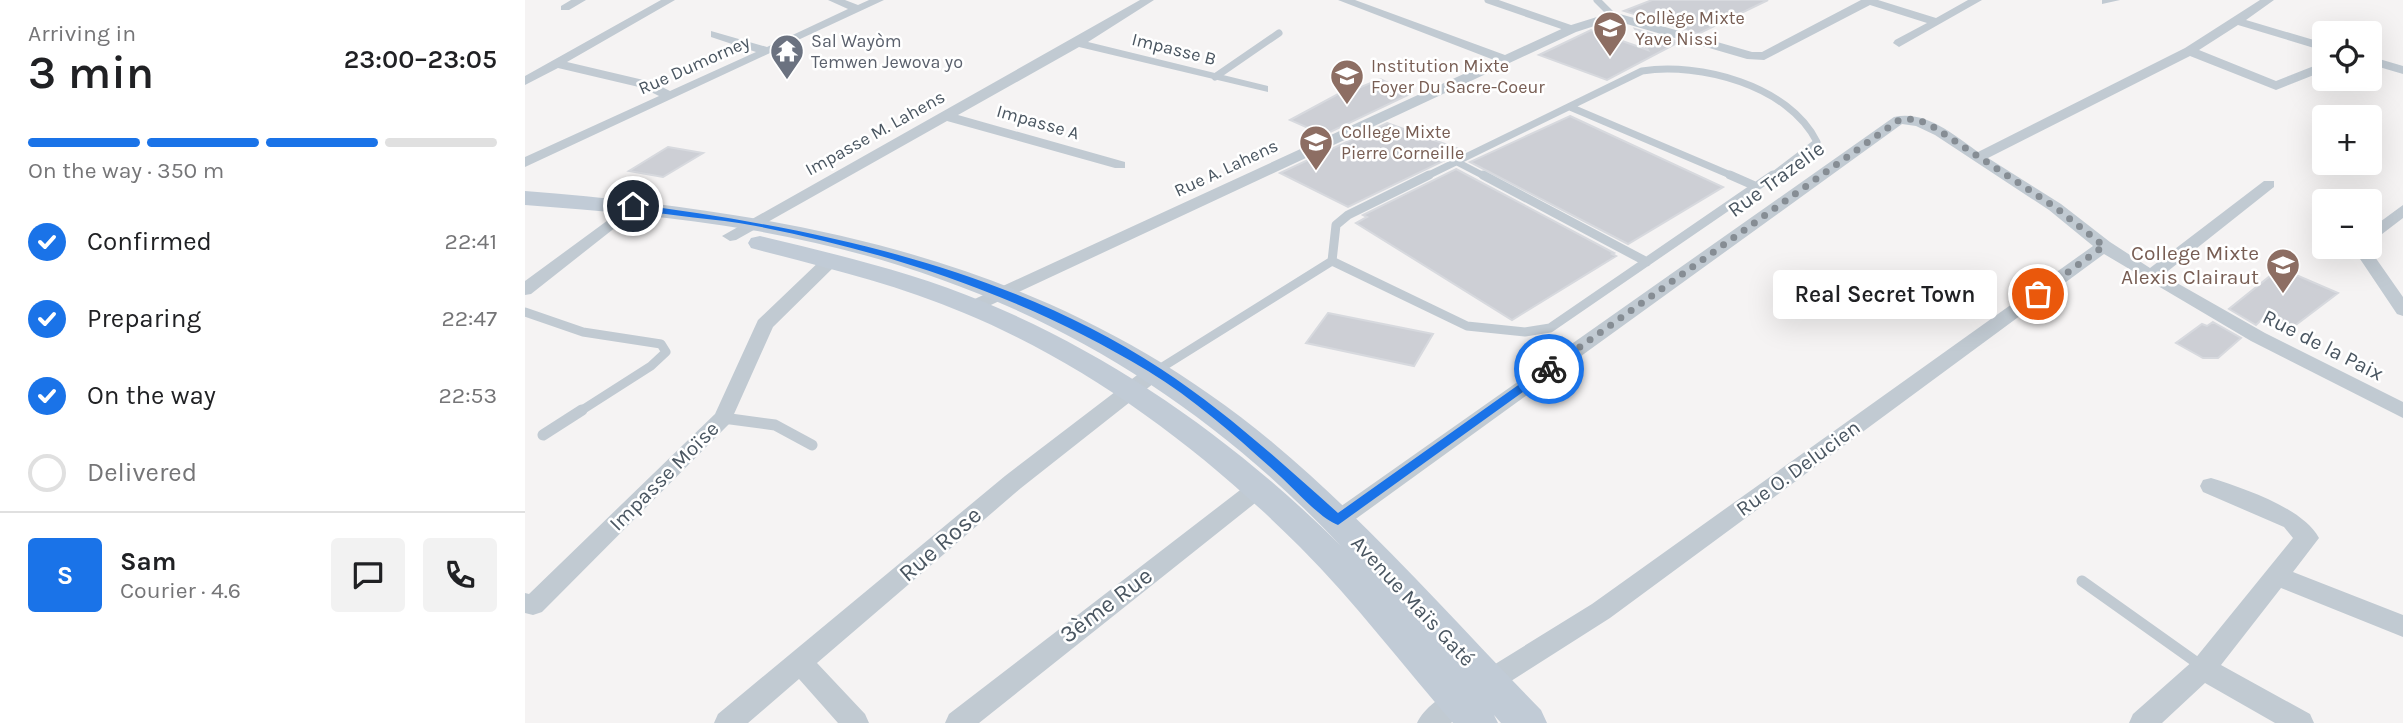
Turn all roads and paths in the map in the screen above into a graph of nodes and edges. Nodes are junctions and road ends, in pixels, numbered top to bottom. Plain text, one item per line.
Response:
1 (580, 0) edge
2 (669, 0) edge
3 (834, 0) edge
4 (878, 0) edge
5 (1147, 0) edge
6 (1344, 0) edge
7 (1488, 0) edge
8 (1597, 0) edge
9 (1870, 0) edge
10 (1976, 0) edge
11 (2268, 0) edge
12 (565, 8) dead end
13 (859, 9) junction
14 (1613, 16) junction
15 (2238, 21) junction
16 (1937, 22) junction
17 (1572, 29) junction
18 (1279, 33) dead end
19 (715, 34) dead end
20 (1077, 43) junction
21 (1899, 43) dead end
22 (2312, 43) edge
23 (767, 51) junction
24 (2189, 51) junction
25 (1506, 60) junction
26 (553, 63) junction
27 (2382, 64) edge
28 (2403, 70) edge
29 (2312, 72) edge
30 (1215, 76) junction
31 (525, 80) edge
32 (1263, 89) dead end
33 (668, 95) junction
34 (1570, 107) junction
35 (945, 116) junction
36 (1977, 158) junction
37 (1457, 162) junction
38 (525, 163) edge
39 (1120, 165) dead end
40 (2269, 184) dead end
41 (1755, 186) junction
42 (525, 198) edge
43 (525, 210) edge
44 (2403, 210) edge
45 (615, 220) junction
46 (2382, 228) edge
47 (743, 230) junction
48 (2104, 246) junction
49 (2368, 259) edge
50 (830, 261) junction
51 (1332, 261) junction
52 (1647, 262) junction
53 (2151, 276) junction
54 (525, 290) edge
55 (1003, 293) junction
56 (972, 307) junction
57 (2403, 310) edge
58 (525, 312) edge
59 (1156, 371) junction
60 (1132, 391) junction
61 (2403, 411) edge
62 (723, 418) junction
63 (543, 435) dead end
64 (812, 444) dead end
65 (2211, 486) dead end
66 (1256, 490) junction
67 (1338, 520) junction
68 (2277, 576) junction
69 (2082, 581) dead end
70 (525, 603) edge
71 (2403, 626) edge
72 (801, 663) junction
73 (2203, 668) junction
74 (1488, 682) junction
75 (1457, 701) junction
76 (728, 723) edge
77 (855, 723) edge
78 (959, 723) edge
79 (1431, 723) edge
80 (1478, 723) edge
81 (1527, 723) edge
82 (2143, 723) edge
83 (2300, 723) edge

1 - 12 street
2 - 26 street
3 - 13 street
4 - 13 street, Rue Dumorney
5 - 20 street, Impasse M. Lahens
6 - 25 street
7 - 17 lane
8 - 14 lane
9 - 14 street
9 - 16 street
10 - 16 street
11 - 15 street
13 - 23 street, Rue Dumorney
14 - 17 street, Rue A. Lahens
15 - 22 street
15 - 24 street
16 - 21 street
17 - 25 street, Rue A. Lahens
18 - 30 lane
19 - 23 street
20 - 30 street, Impasse B
20 - 35 street, Impasse M. Lahens
23 - 33 street, Rue Dumorney
24 - 29 street
24 - 36 street
25 - 55 street, Rue A. Lahens
26 - 31 street
26 - 33 street
27 - 28 street
30 - 32 street, Impasse B
33 - 38 street, Rue Dumorney
34 - 37 lane
34 - 41 lane
34 - 41 lane
35 - 39 street, Impasse A
35 - 47 street, Impasse M. Lahens
36 - 48 street, Rue de la Paix
36 - 67 street, Rue Trazelie
37 - 51 lane
37 - 52 lane
40 - 53 street
41 - 52 lane
42 - 47 main road, Avenue Maïs Gaté
43 - 45 main road, Avenue Maïs Gaté
44 - 46 street
45 - 47 main road, Avenue Maïs Gaté
45 - 54 street
47 - 50 main road, Avenue Maïs Gaté
47 - 55 main road, Avenue Maïs Gaté
48 - 53 street, Rue de la Paix
48 - 74 street, Rue O. Delucien
49 - 57 street
50 - 56 main road, Avenue Maïs Gaté
50 - 62 street, Impasse Moïse
51 - 52 lane
51 - 59 lane
53 - 61 street, Rue de la Paix
55 - 56 street, Rue A. Lahens
55 - 59 main road, Avenue Maïs Gaté
56 - 60 main road, Avenue Maïs Gaté
58 - 63 lane
59 - 60 street, Rue Rose
59 - 67 main road, Avenue Maïs Gaté
60 - 66 main road, Avenue Maïs Gaté
60 - 72 street, Rue Rose
62 - 64 lane
62 - 70 street, Impasse Moïse
65 - 68 street
66 - 75 main road, Avenue Maïs Gaté
66 - 78 street, 3ème Rue
67 - 74 main road, Avenue Maïs Gaté
68 - 71 street
68 - 73 street
69 - 73 lane
72 - 76 street, Rue Rose
72 - 77 street
73 - 82 street
73 - 83 street
74 - 81 main road, Avenue Maïs Gaté
75 - 79 street
75 - 80 main road, Avenue Maïs Gaté

